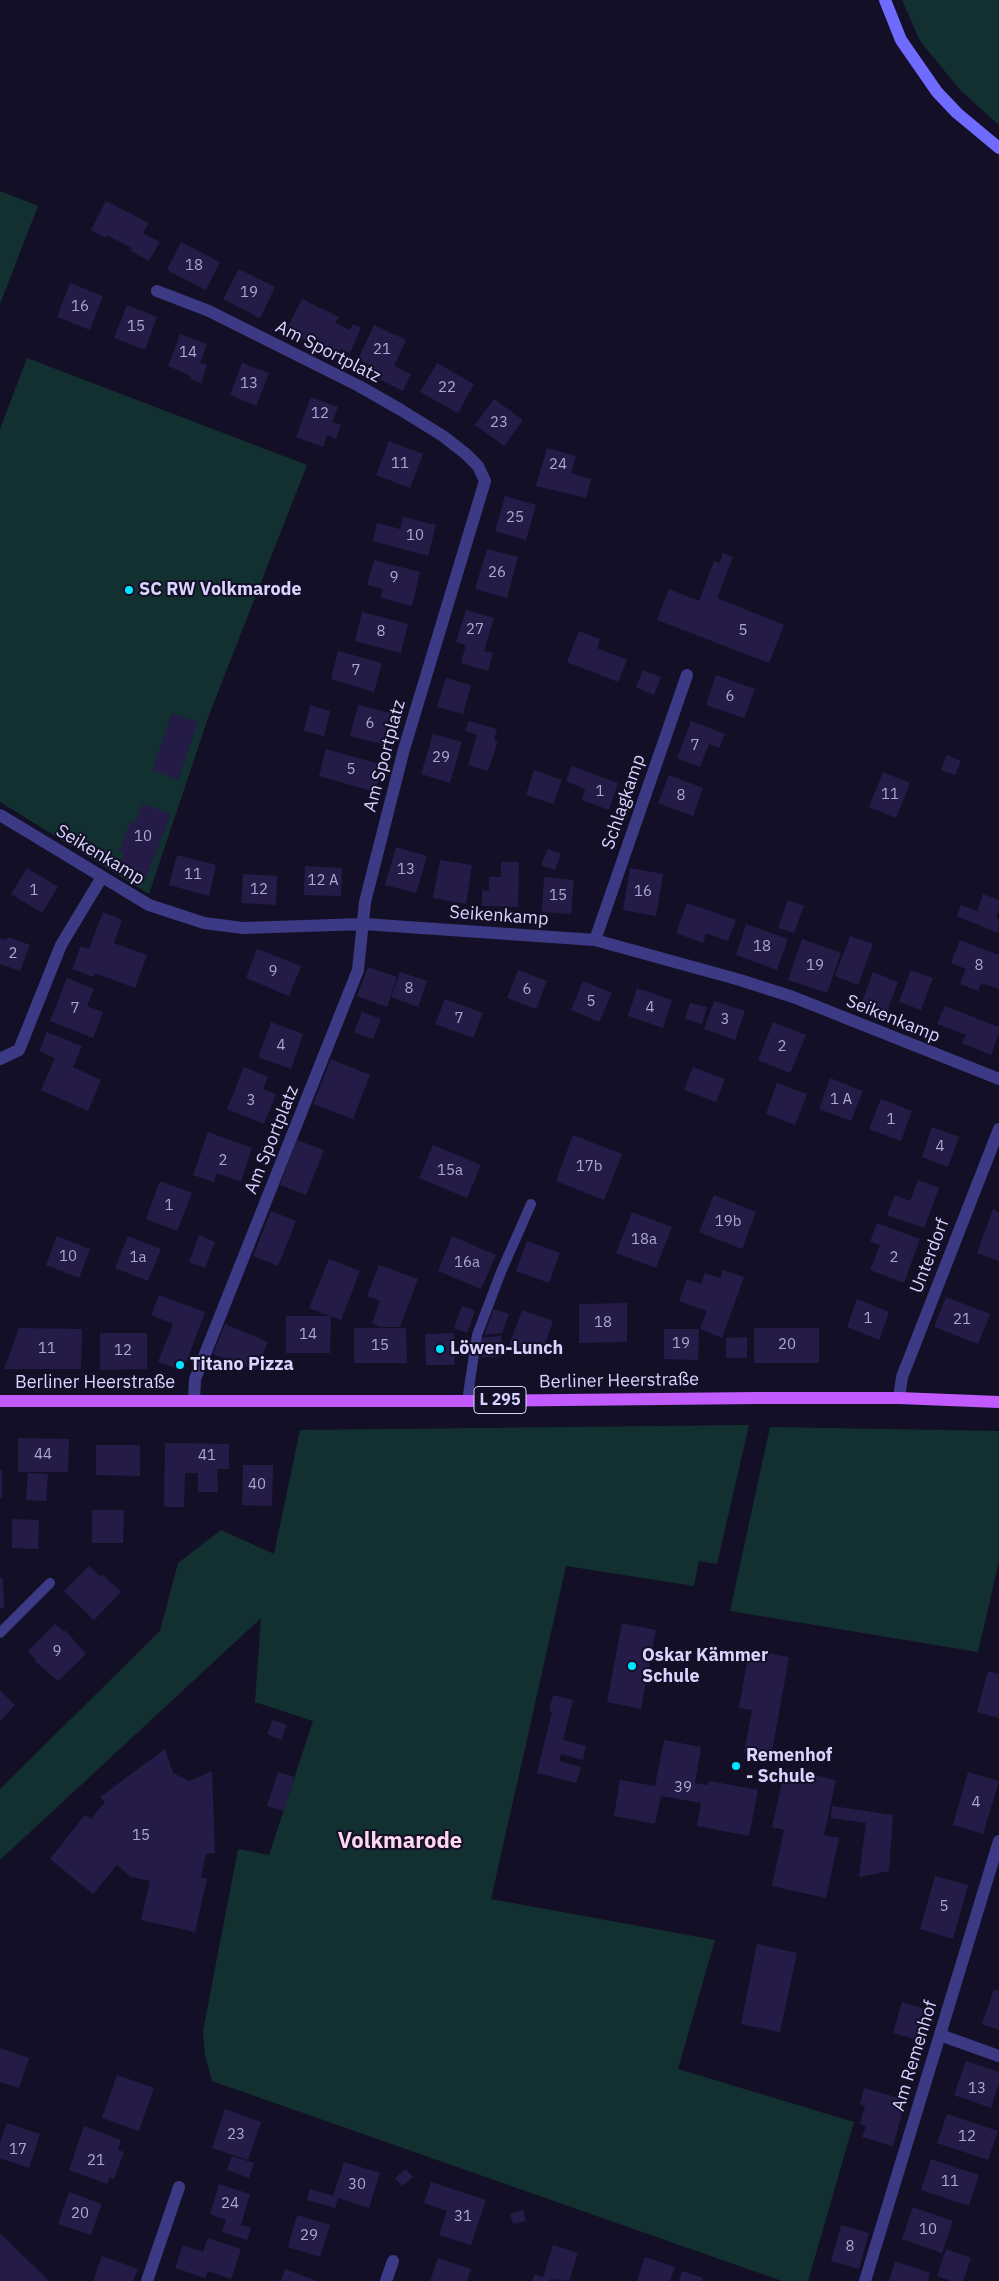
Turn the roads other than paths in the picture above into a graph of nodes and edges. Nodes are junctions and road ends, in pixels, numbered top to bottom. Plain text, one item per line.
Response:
1 (885, 0) edge
2 (999, 148) edge
3 (157, 291) dead end
4 (687, 675) dead end
5 (0, 815) edge
6 (102, 877) junction
7 (364, 924) junction
8 (595, 940) junction
9 (0, 1059) edge
10 (999, 1079) edge
11 (999, 1129) edge
12 (531, 1204) dead end
13 (899, 1398) junction
14 (0, 1400) edge
15 (194, 1400) junction
16 (468, 1401) junction
17 (999, 1402) edge
18 (50, 1583) dead end
19 (0, 1633) edge
20 (999, 1841) edge
21 (940, 2036) junction
22 (999, 2056) edge
23 (179, 2187) dead end
24 (393, 2261) dead end
25 (147, 2281) edge
26 (386, 2281) edge
27 (865, 2281) edge

1 - 2 main road
3 - 7 street, Am Sportplatz
4 - 8 street, Schlagkamp
5 - 6 street, Seikenkamp
6 - 7 street, Seikenkamp
6 - 9 street
7 - 8 street, Seikenkamp
7 - 15 street, Am Sportplatz
8 - 10 street, Seikenkamp
11 - 13 street, Unterdorf
12 - 16 lane
13 - 16 main road, Berliner Heerstraße / L 295
13 - 17 main road, Berliner Heerstraße / L 295
14 - 15 main road, Berliner Heerstraße / L 295
15 - 16 main road, Berliner Heerstraße / L 295
18 - 19 lane
20 - 21 street, Am Remenhof
21 - 22 street
21 - 27 street, Am Remenhof
23 - 25 street
24 - 26 street

